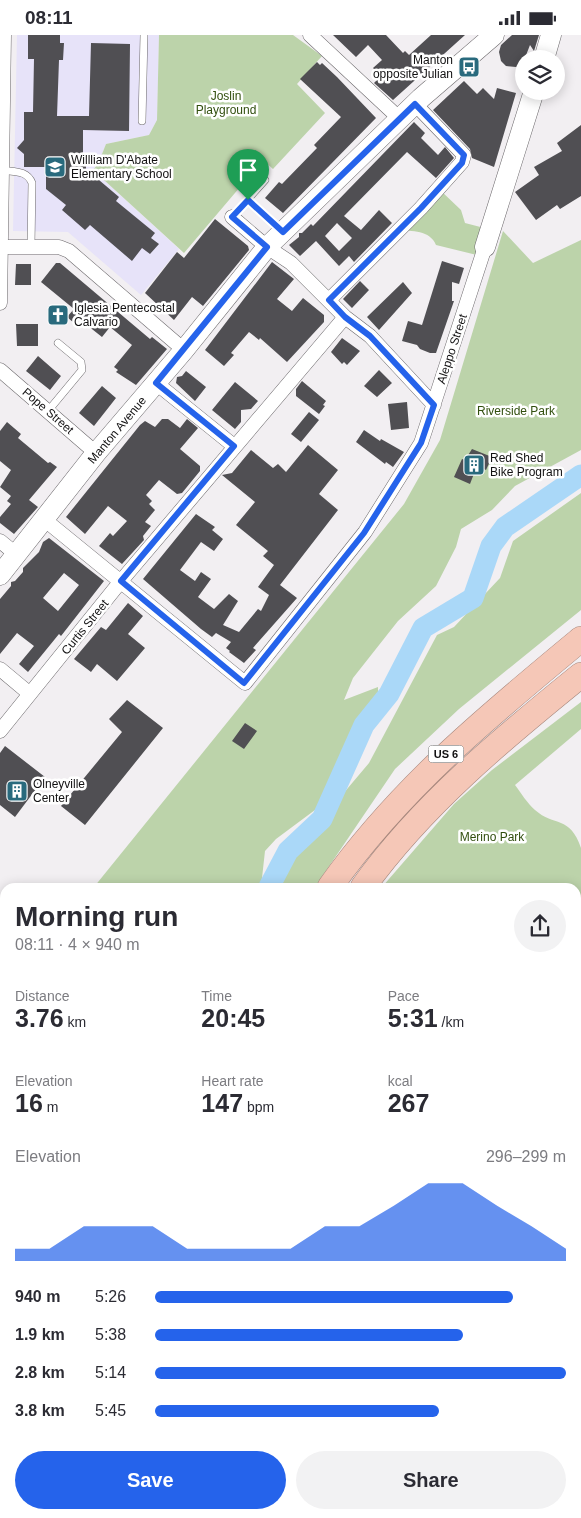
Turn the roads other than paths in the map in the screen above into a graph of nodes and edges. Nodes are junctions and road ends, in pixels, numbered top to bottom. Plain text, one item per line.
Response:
1 (4, 35) edge
2 (144, 35) edge
3 (310, 35) edge
4 (551, 35) edge
5 (486, 37) edge
6 (547, 50) edge
7 (531, 100) edge
8 (415, 104) junction
9 (1, 116) edge
10 (400, 119) junction
11 (142, 121) dead end
12 (2, 170) junction
13 (265, 180) dead end
14 (248, 200) junction
15 (232, 217) joint
16 (283, 232) junction
17 (31, 246) junction
18 (1, 247) edge
19 (267, 247) junction
20 (485, 247) joint
21 (329, 300) junction
22 (0, 303) edge
23 (345, 317) junction
24 (58, 343) dead end
25 (184, 349) junction
26 (0, 370) edge
27 (156, 383) junction
28 (434, 405) junction
29 (48, 411) junction
30 (234, 446) junction
31 (96, 453) junction
32 (45, 520) junction
33 (0, 541) edge
34 (17, 555) junction
35 (0, 575) edge
36 (121, 581) junction
37 (581, 622) edge
38 (581, 639) edge
39 (0, 669) edge
40 (581, 675) edge
41 (581, 688) edge
42 (30, 693) junction
43 (472, 729) junction
44 (0, 731) edge
45 (482, 757) junction
46 (333, 883) edge
47 (366, 883) edge

1 - 9 street
2 - 11 lane
3 - 10 street
4 - 6 main road
5 - 8 main road, Manton Avenue
7 - 20 main road, Aleppo Street
8 - 10 main road, Manton Avenue
8 - 21 street
9 - 12 street
10 - 16 main road, Manton Avenue
12 - 17 lane
12 - 18 street
13 - 14 lane
14 - 15 lane
14 - 16 lane
15 - 19 street
16 - 19 main road, Manton Avenue
17 - 18 street
17 - 25 street
18 - 22 street
19 - 21 street
19 - 25 main road, Manton Avenue
20 - 28 street, Aleppo Street
21 - 23 street
23 - 28 street
23 - 30 street, Curtis Street
24 - 29 lane
25 - 27 main road, Manton Avenue
26 - 29 street, Pope Street
27 - 30 street
27 - 31 main road, Manton Avenue
28 - 36 street, Aleppo Street
29 - 31 street, Pope Street
30 - 36 street, Curtis Street
31 - 32 main road, Manton Avenue
32 - 34 main road, Manton Avenue
32 - 36 street
33 - 34 street
34 - 35 main road, Manton Avenue
36 - 42 street, Curtis Street
37 - 43 highway
38 - 43 highway, US 6
39 - 42 street
40 - 45 highway, US 6
41 - 45 highway
42 - 44 street, Curtis Street
43 - 46 highway, US 6
45 - 47 highway, US 6

